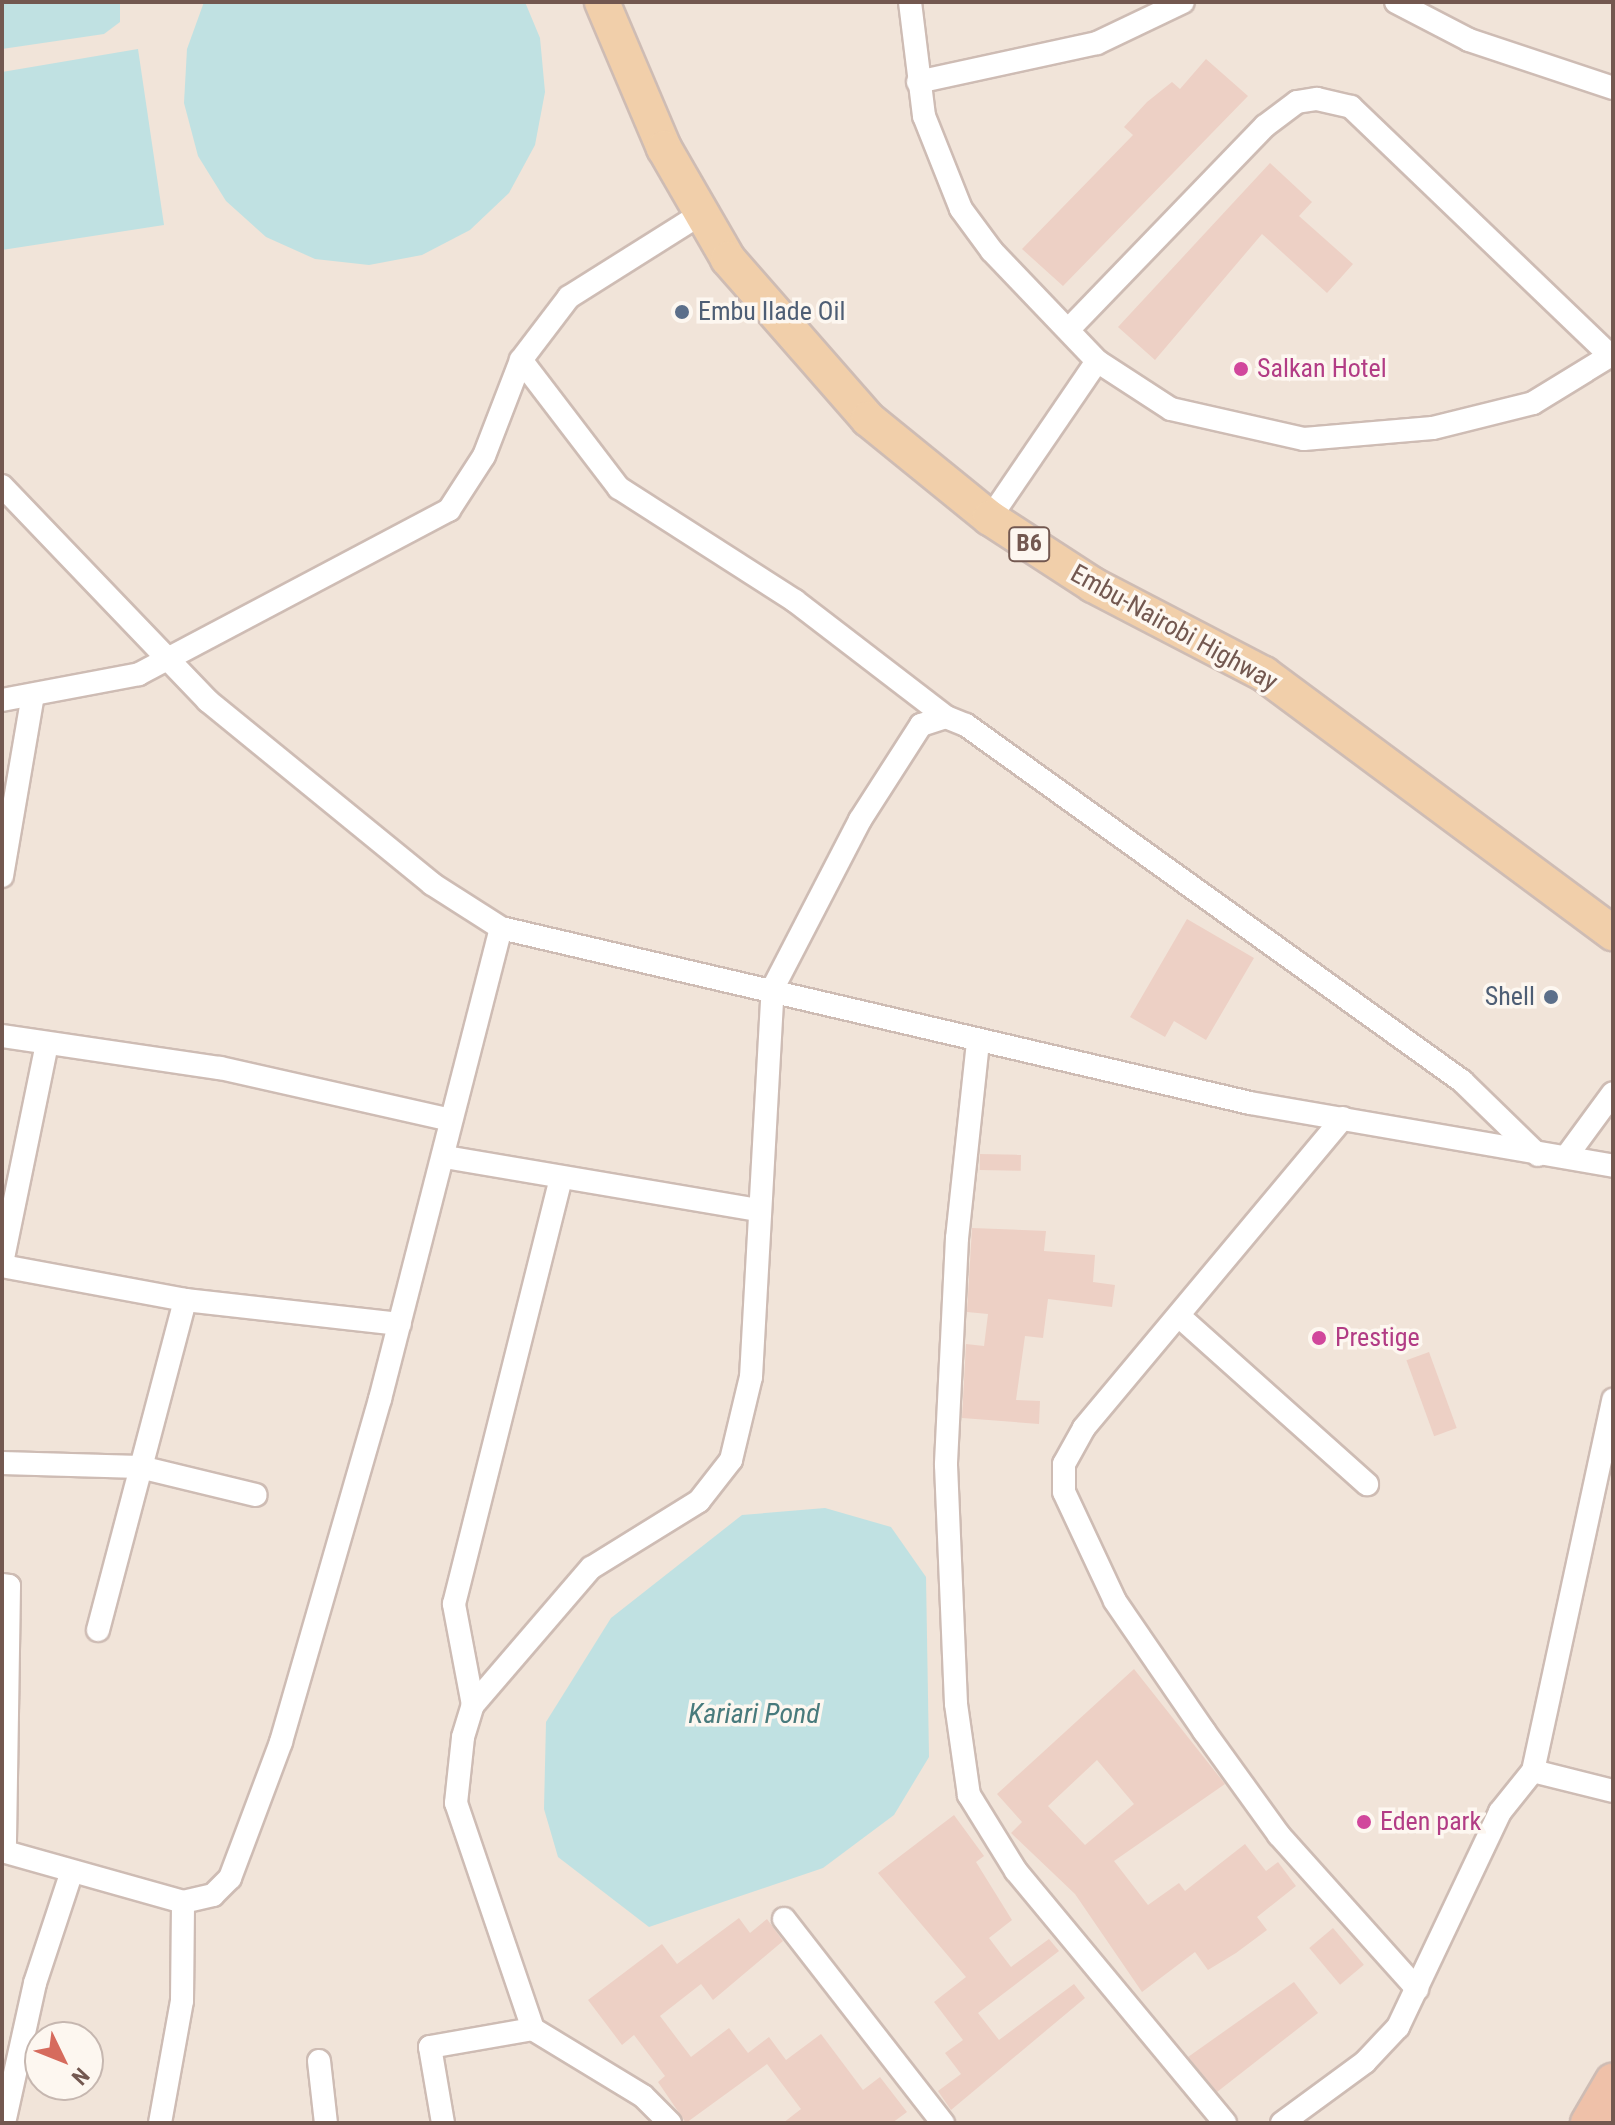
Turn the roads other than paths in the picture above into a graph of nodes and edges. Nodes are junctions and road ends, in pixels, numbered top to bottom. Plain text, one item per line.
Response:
1 (602, 2) edge
2 (910, 2) edge
3 (1183, 2) edge
4 (1396, 2) edge
5 (918, 82) junction
6 (1613, 88) edge
7 (701, 214) junction
8 (1069, 329) junction
9 (1612, 355) edge
10 (521, 360) junction
11 (1097, 361) junction
12 (2, 486) edge
13 (990, 518) junction
14 (172, 660) junction
15 (2, 700) edge
16 (32, 700) junction
17 (946, 717) junction
18 (2, 876) edge
19 (501, 928) junction
20 (1613, 933) edge
21 (773, 988) junction
22 (2, 1036) edge
23 (978, 1042) junction
24 (47, 1044) junction
25 (1613, 1093) edge
26 (1343, 1118) junction
27 (450, 1120) junction
28 (1538, 1155) junction
29 (445, 1157) junction
30 (1566, 1157) junction
31 (1613, 1166) edge
32 (561, 1178) junction
33 (760, 1210) junction
34 (2, 1264) edge
35 (185, 1300) junction
36 (1180, 1317) junction
37 (400, 1324) junction
38 (1613, 1400) edge
39 (2, 1463) edge
40 (140, 1467) junction
41 (1367, 1484) dead end
42 (256, 1495) dead end
43 (2, 1585) edge
44 (98, 1630) dead end
45 (473, 1705) junction
46 (1533, 1771) junction
47 (1613, 1791) edge
48 (3, 1851) edge
49 (71, 1874) junction
50 (183, 1902) junction
51 (784, 1919) dead end
52 (1417, 1989) junction
53 (533, 2029) junction
54 (319, 2061) dead end
55 (1613, 2082) edge
56 (4, 2123) edge
57 (160, 2123) edge
58 (326, 2123) edge
59 (443, 2123) edge
60 (670, 2123) edge
61 (943, 2123) edge
62 (1225, 2123) edge
63 (1282, 2123) edge
64 (1589, 2123) edge

1 - 7 main road, Embu-Nairobi Highway / B6
2 - 5 street
3 - 5 street
4 - 6 street
5 - 8 street
7 - 10 street
7 - 13 main road, Embu-Nairobi Highway / B6
8 - 9 street
8 - 11 street
9 - 11 street
10 - 14 street
10 - 17 street
11 - 13 street
12 - 14 street
13 - 20 main road, Embu-Nairobi Highway / B6
14 - 16 street
14 - 19 street
15 - 16 street
16 - 18 street
17 - 21 street
17 - 28 street
19 - 21 street
19 - 27 street
21 - 23 street
21 - 33 street
22 - 24 street
23 - 26 street
23 - 62 street
24 - 27 street
24 - 34 street
25 - 30 street
26 - 28 street
26 - 36 street
27 - 29 street
28 - 30 street
29 - 32 street
29 - 37 street
30 - 31 street
32 - 33 street
32 - 45 street
33 - 45 street
34 - 35 street
35 - 37 street
35 - 40 street
36 - 41 street
36 - 52 street
37 - 50 street
38 - 46 street
39 - 40 street
40 - 42 street
40 - 44 street
43 - 48 street
45 - 53 street
46 - 47 street
46 - 52 street
48 - 49 street
49 - 50 street
49 - 56 street
50 - 57 street
51 - 61 street
52 - 63 street
53 - 59 street
53 - 60 street
54 - 58 street
55 - 64 highway

